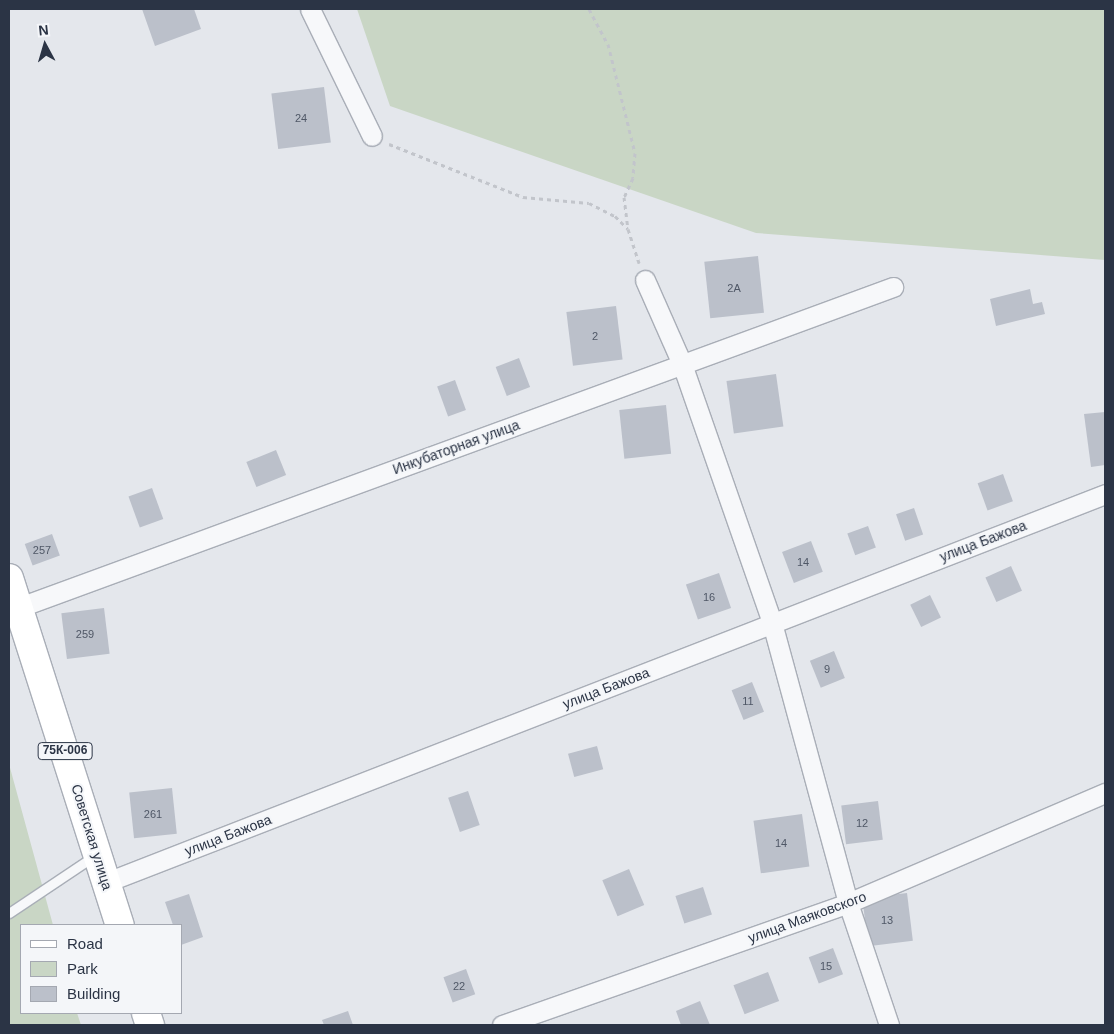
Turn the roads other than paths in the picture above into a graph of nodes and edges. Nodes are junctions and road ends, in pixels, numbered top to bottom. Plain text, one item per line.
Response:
1 (310, 9) edge
2 (372, 136) road end
3 (645, 280) road end
4 (893, 287) dead end
5 (682, 364) junction
6 (1105, 494) edge
7 (9, 578) edge
8 (20, 608) junction
9 (772, 623) junction
10 (1105, 794) edge
11 (97, 853) junction
12 (106, 882) junction
13 (848, 903) junction
14 (9, 913) edge
15 (120, 924) edge
16 (502, 1025) edge
17 (889, 1025) edge

1 - 2 street
3 - 5 street
4 - 5 street, Инкубаторная улица
5 - 8 street, Инкубаторная улица
5 - 9 street
6 - 9 street, улица Бажова
7 - 8 main road, Советская улица / 75К-006
8 - 11 main road, Советская улица / 75К-006
9 - 12 street, улица Бажова
9 - 13 street
10 - 13 street, улица Маяковского
11 - 12 main road, Советская улица / 75К-006
11 - 14 lane
12 - 15 main road, Советская улица / 75К-006
13 - 16 street, улица Маяковского
13 - 17 street

